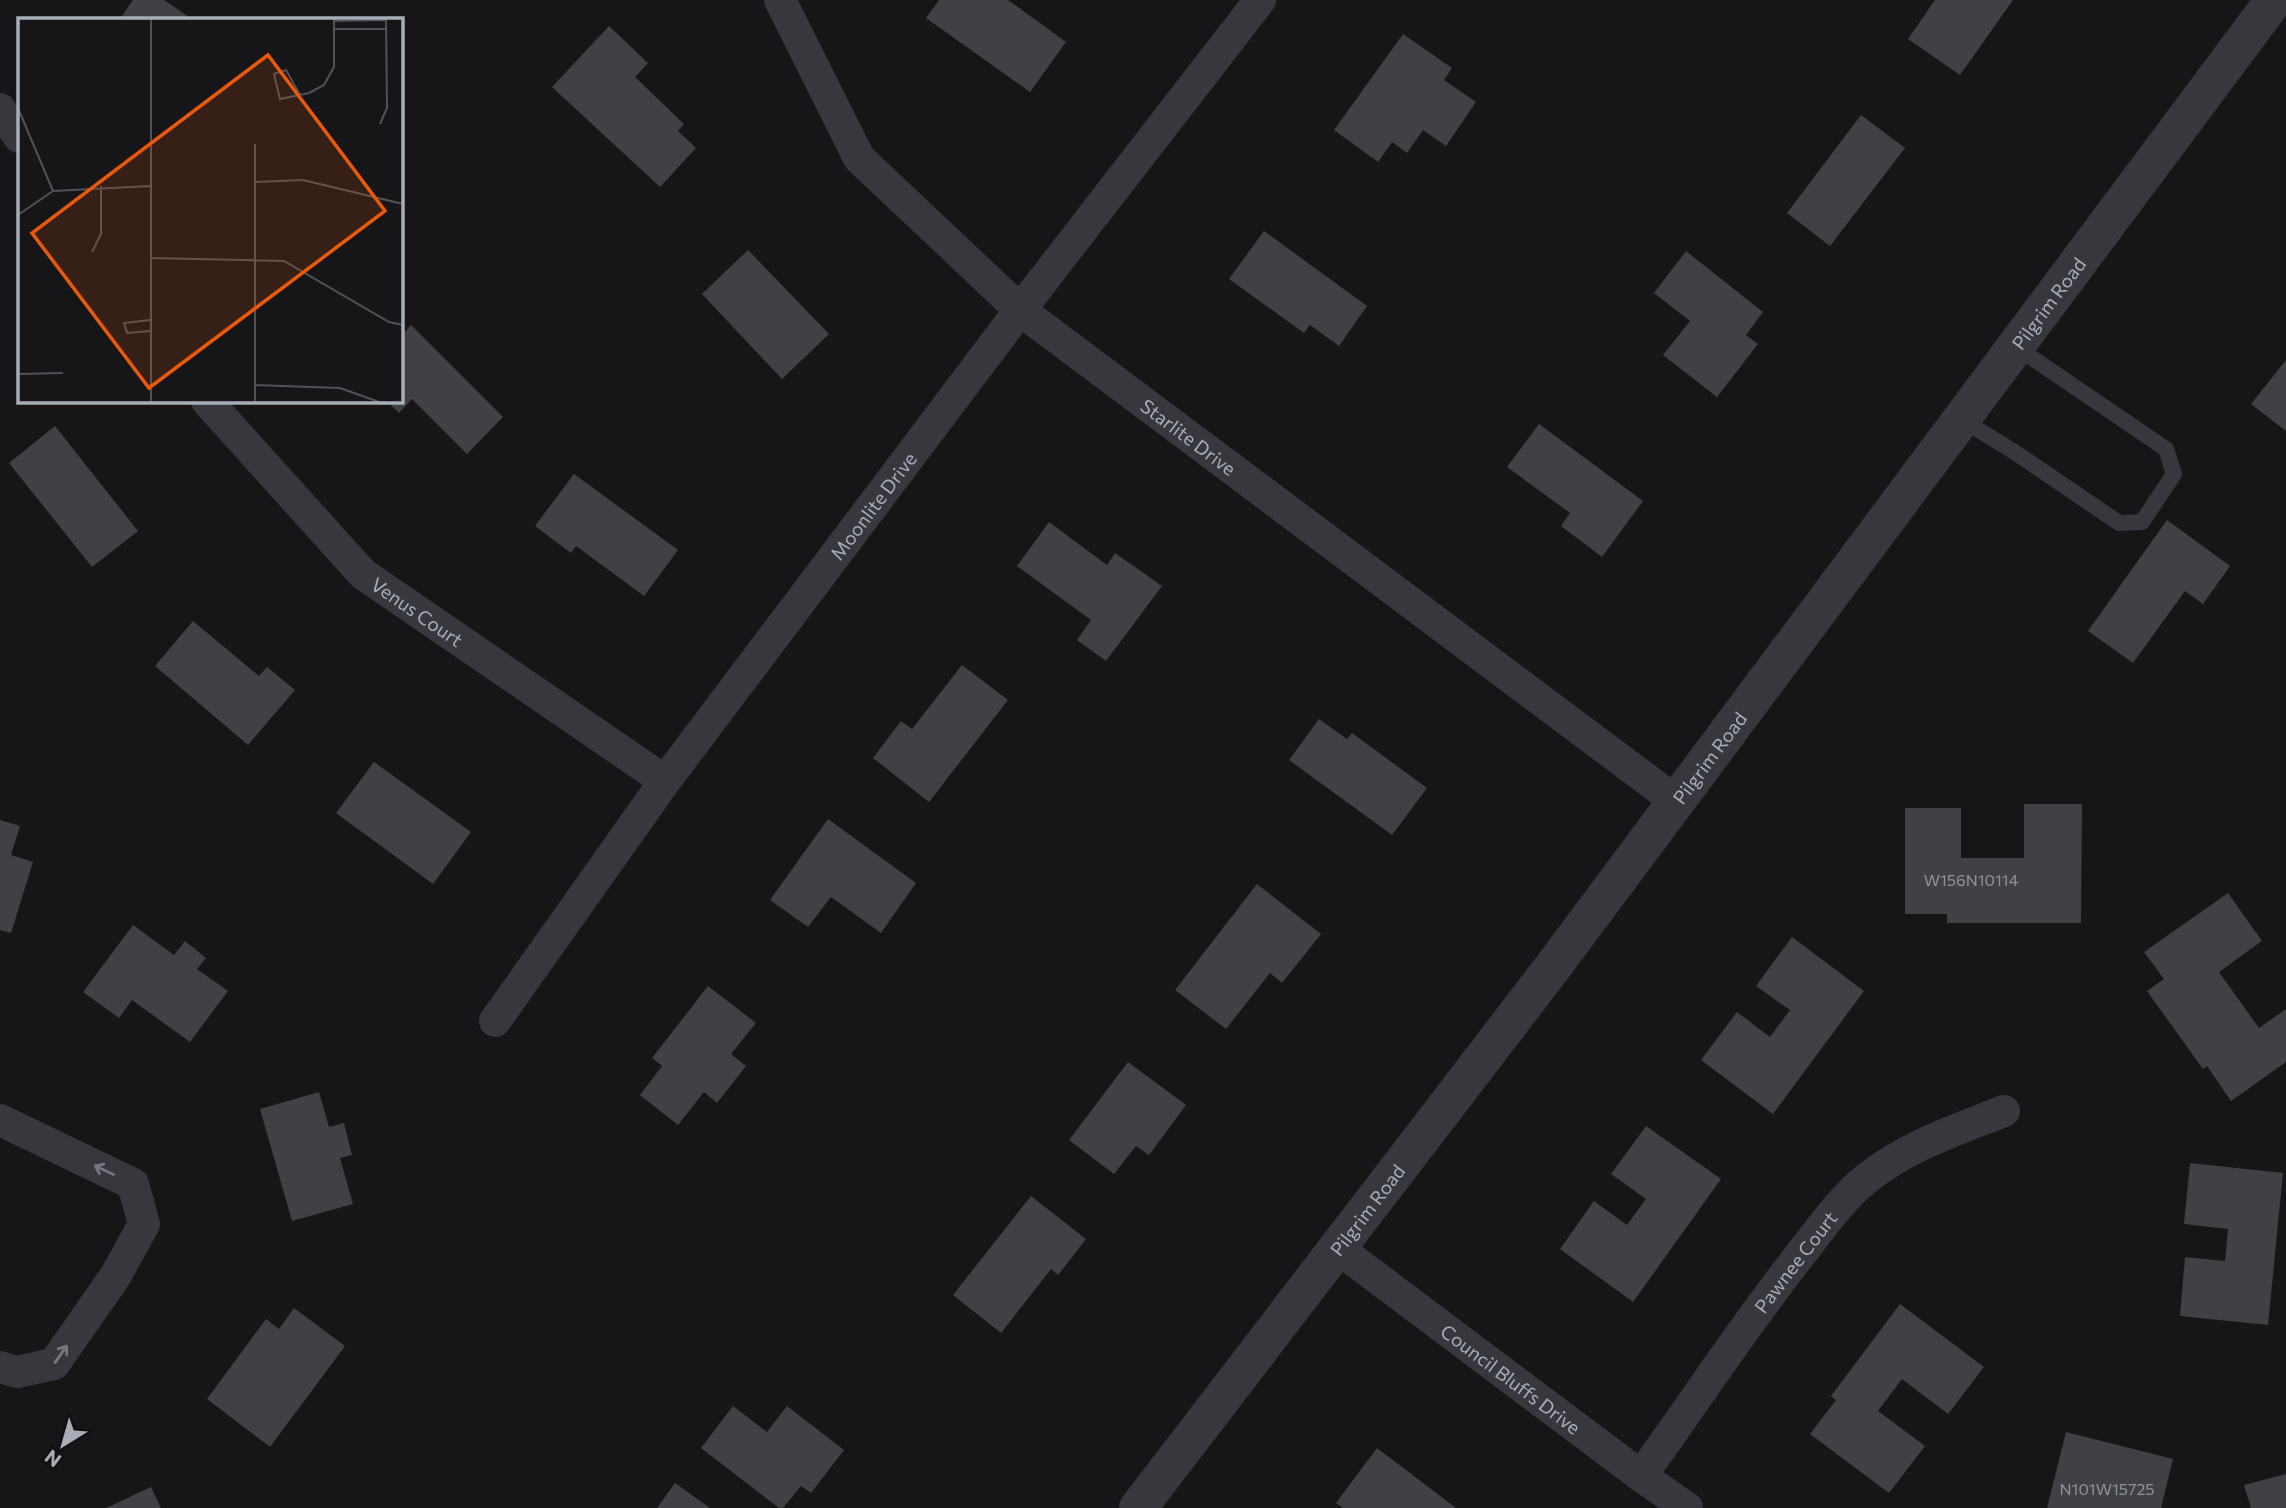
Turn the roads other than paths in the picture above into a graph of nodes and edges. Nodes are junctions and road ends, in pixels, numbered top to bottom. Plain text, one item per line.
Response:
1 (780, 0) edge
2 (1260, 0) edge
3 (2274, 0) edge
4 (0, 109) edge
5 (18, 135) edge
6 (1020, 310) junction
7 (2016, 347) junction
8 (207, 402) edge
9 (1962, 419) junction
10 (665, 781) junction
11 (1677, 802) junction
12 (495, 1021) dead end
13 (2004, 1111) dead end
14 (0, 1121) edge
15 (1336, 1247) junction
16 (0, 1367) edge
17 (1641, 1476) junction
18 (1138, 1508) edge
19 (1686, 1508) edge

1 - 6 street, Starlite Drive
2 - 6 street, Moonlite Drive
3 - 7 street, Pilgrim Road
4 - 5 street
6 - 10 street, Moonlite Drive
6 - 11 street, Starlite Drive
7 - 9 street, Pilgrim Road
7 - 9 lane
8 - 10 street, Venus Court
9 - 11 street, Pilgrim Road
10 - 12 street, Moonlite Drive
11 - 15 street, Pilgrim Road
13 - 17 street, Pawnee Court
16 -> 14 street
15 - 17 street, Council Bluffs Drive
15 - 18 street, Pilgrim Road
17 - 19 street, Council Bluffs Drive

